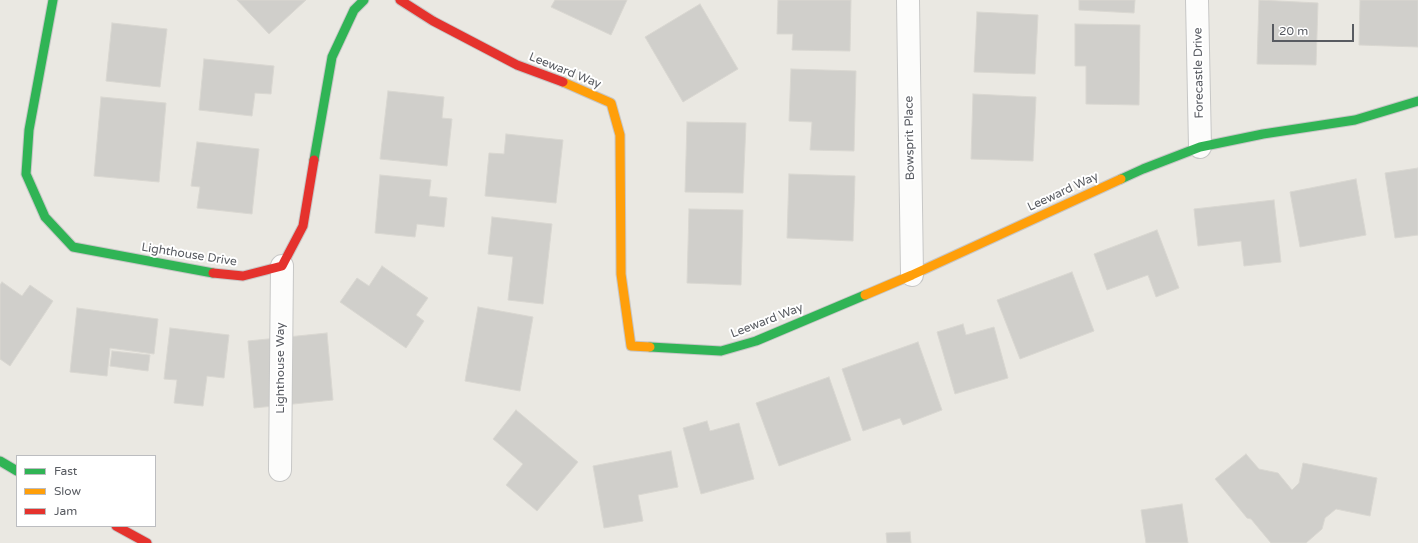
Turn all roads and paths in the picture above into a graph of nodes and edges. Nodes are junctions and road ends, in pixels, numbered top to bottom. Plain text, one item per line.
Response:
1 (53, 0) edge
2 (364, 0) edge
3 (400, 0) edge
4 (908, 0) edge
5 (1197, 0) edge
6 (1418, 101) edge
7 (1200, 147) junction
8 (282, 266) junction
9 (912, 275) junction
10 (0, 461) edge
11 (16, 470) edge
12 (280, 470) dead end
13 (118, 527) edge
14 (147, 543) edge

1 - 8 street, Lighthouse Drive
2 - 8 street
3 - 9 street, Leeward Way
4 - 9 street, Bowsprit Place
5 - 7 street, Forecastle Drive
6 - 7 street, Leeward Way
7 - 9 street, Leeward Way
8 - 12 street, Lighthouse Way
10 - 11 street
13 - 14 street

